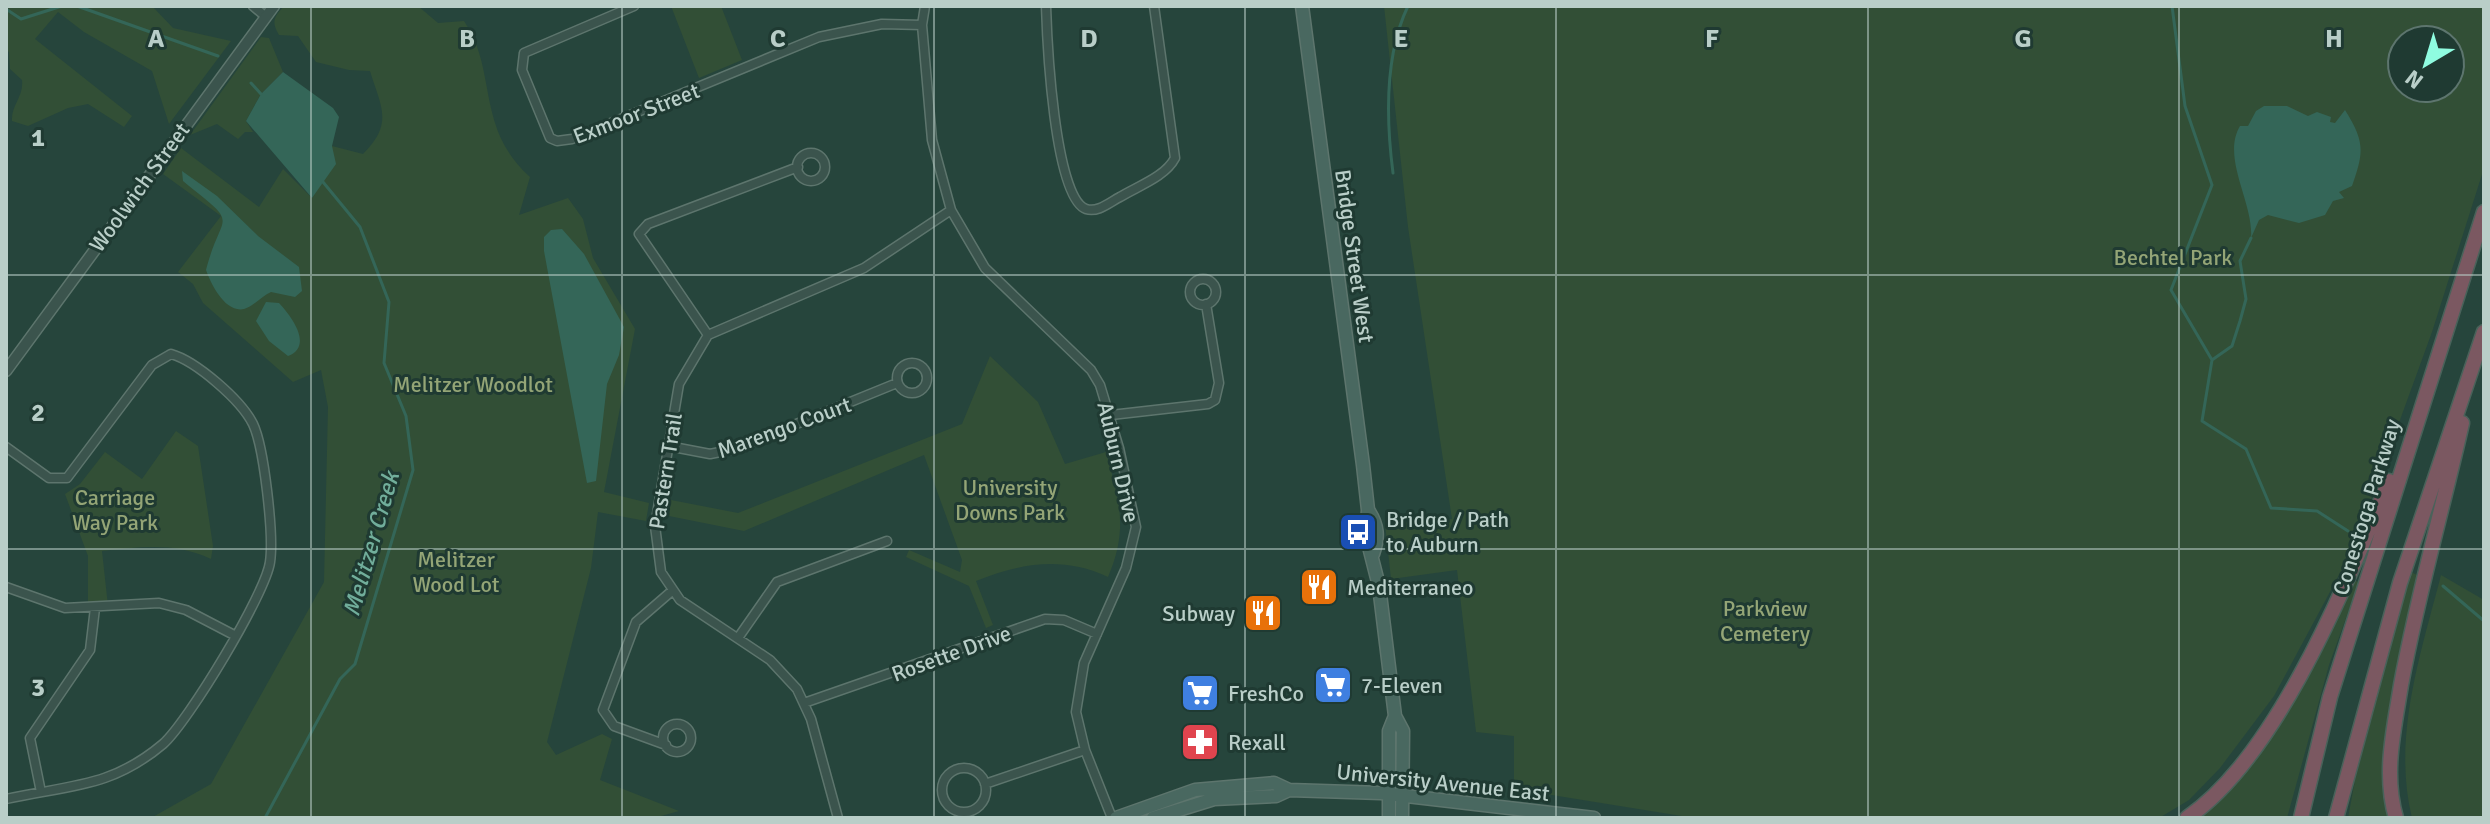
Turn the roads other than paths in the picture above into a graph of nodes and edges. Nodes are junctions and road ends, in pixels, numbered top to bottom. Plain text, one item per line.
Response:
1 (253, 6) edge
2 (274, 6) edge
3 (634, 6) edge
4 (925, 6) edge
5 (1046, 6) edge
6 (1154, 6) edge
7 (1302, 6) edge
8 (265, 16) junction
9 (922, 25) junction
10 (798, 167) dead end
11 (951, 210) junction
12 (2484, 212) edge
13 (1206, 304) dead end
14 (2484, 332) edge
15 (708, 335) junction
16 (2479, 347) junction
17 (6, 371) edge
18 (897, 383) dead end
19 (2422, 403) junction
20 (1111, 415) junction
21 (668, 446) junction
22 (6, 447) edge
23 (887, 541) dead end
24 (6, 587) edge
25 (673, 590) junction
26 (95, 608) junction
27 (1097, 634) junction
28 (234, 635) junction
29 (738, 638) junction
30 (804, 703) junction
31 (666, 745) dead end
32 (1085, 750) junction
33 (985, 784) junction
34 (1289, 790) junction
35 (41, 792) junction
36 (1396, 795) junction
37 (6, 799) edge
38 (1576, 817) edge
39 (838, 818) edge
40 (1114, 818) edge
41 (1153, 818) edge
42 (1389, 818) edge
43 (1402, 818) edge
44 (1594, 818) edge
45 (2187, 818) edge
46 (2301, 818) edge
47 (2336, 818) edge
48 (2396, 818) edge

1 - 8 street
2 - 8 street, Woolwich Street
3 - 9 street, Exmoor Street
4 - 9 street, Auburn Drive
5 - 6 street
7 - 36 main road, Bridge Street West
8 - 17 street, Woolwich Street
9 - 11 street, Auburn Drive
10 - 15 street
11 - 15 street
11 - 20 street, Auburn Drive
12 - 19 highway, Conestoga Parkway
13 - 20 street
14 - 16 highway
15 - 21 street, Pastern Trail
16 - 47 highway
16 - 48 highway
18 - 21 street, Marengo Court
19 - 45 highway
19 - 46 highway, Conestoga Parkway
20 - 27 street, Auburn Drive
21 - 25 street, Pastern Trail
22 - 28 street
23 - 29 street
24 - 26 street
25 - 29 street, Pastern Trail
25 - 31 street
26 - 28 street
26 - 35 street
27 - 30 street, Rosette Drive
27 - 32 street, Auburn Drive
28 - 35 street
29 - 30 street, Pastern Trail
30 - 39 street, Pastern Trail
32 - 33 street
32 - 40 street, Auburn Drive
33 - 33 street
34 - 36 main road, University Avenue East
34 - 40 main road, University Avenue East
34 - 41 main road, University Avenue East
35 - 37 street
36 - 38 main road, University Avenue East
36 - 42 main road, Bridge Street West
36 - 43 main road, Bridge Street West
38 - 44 main road, University Avenue East

